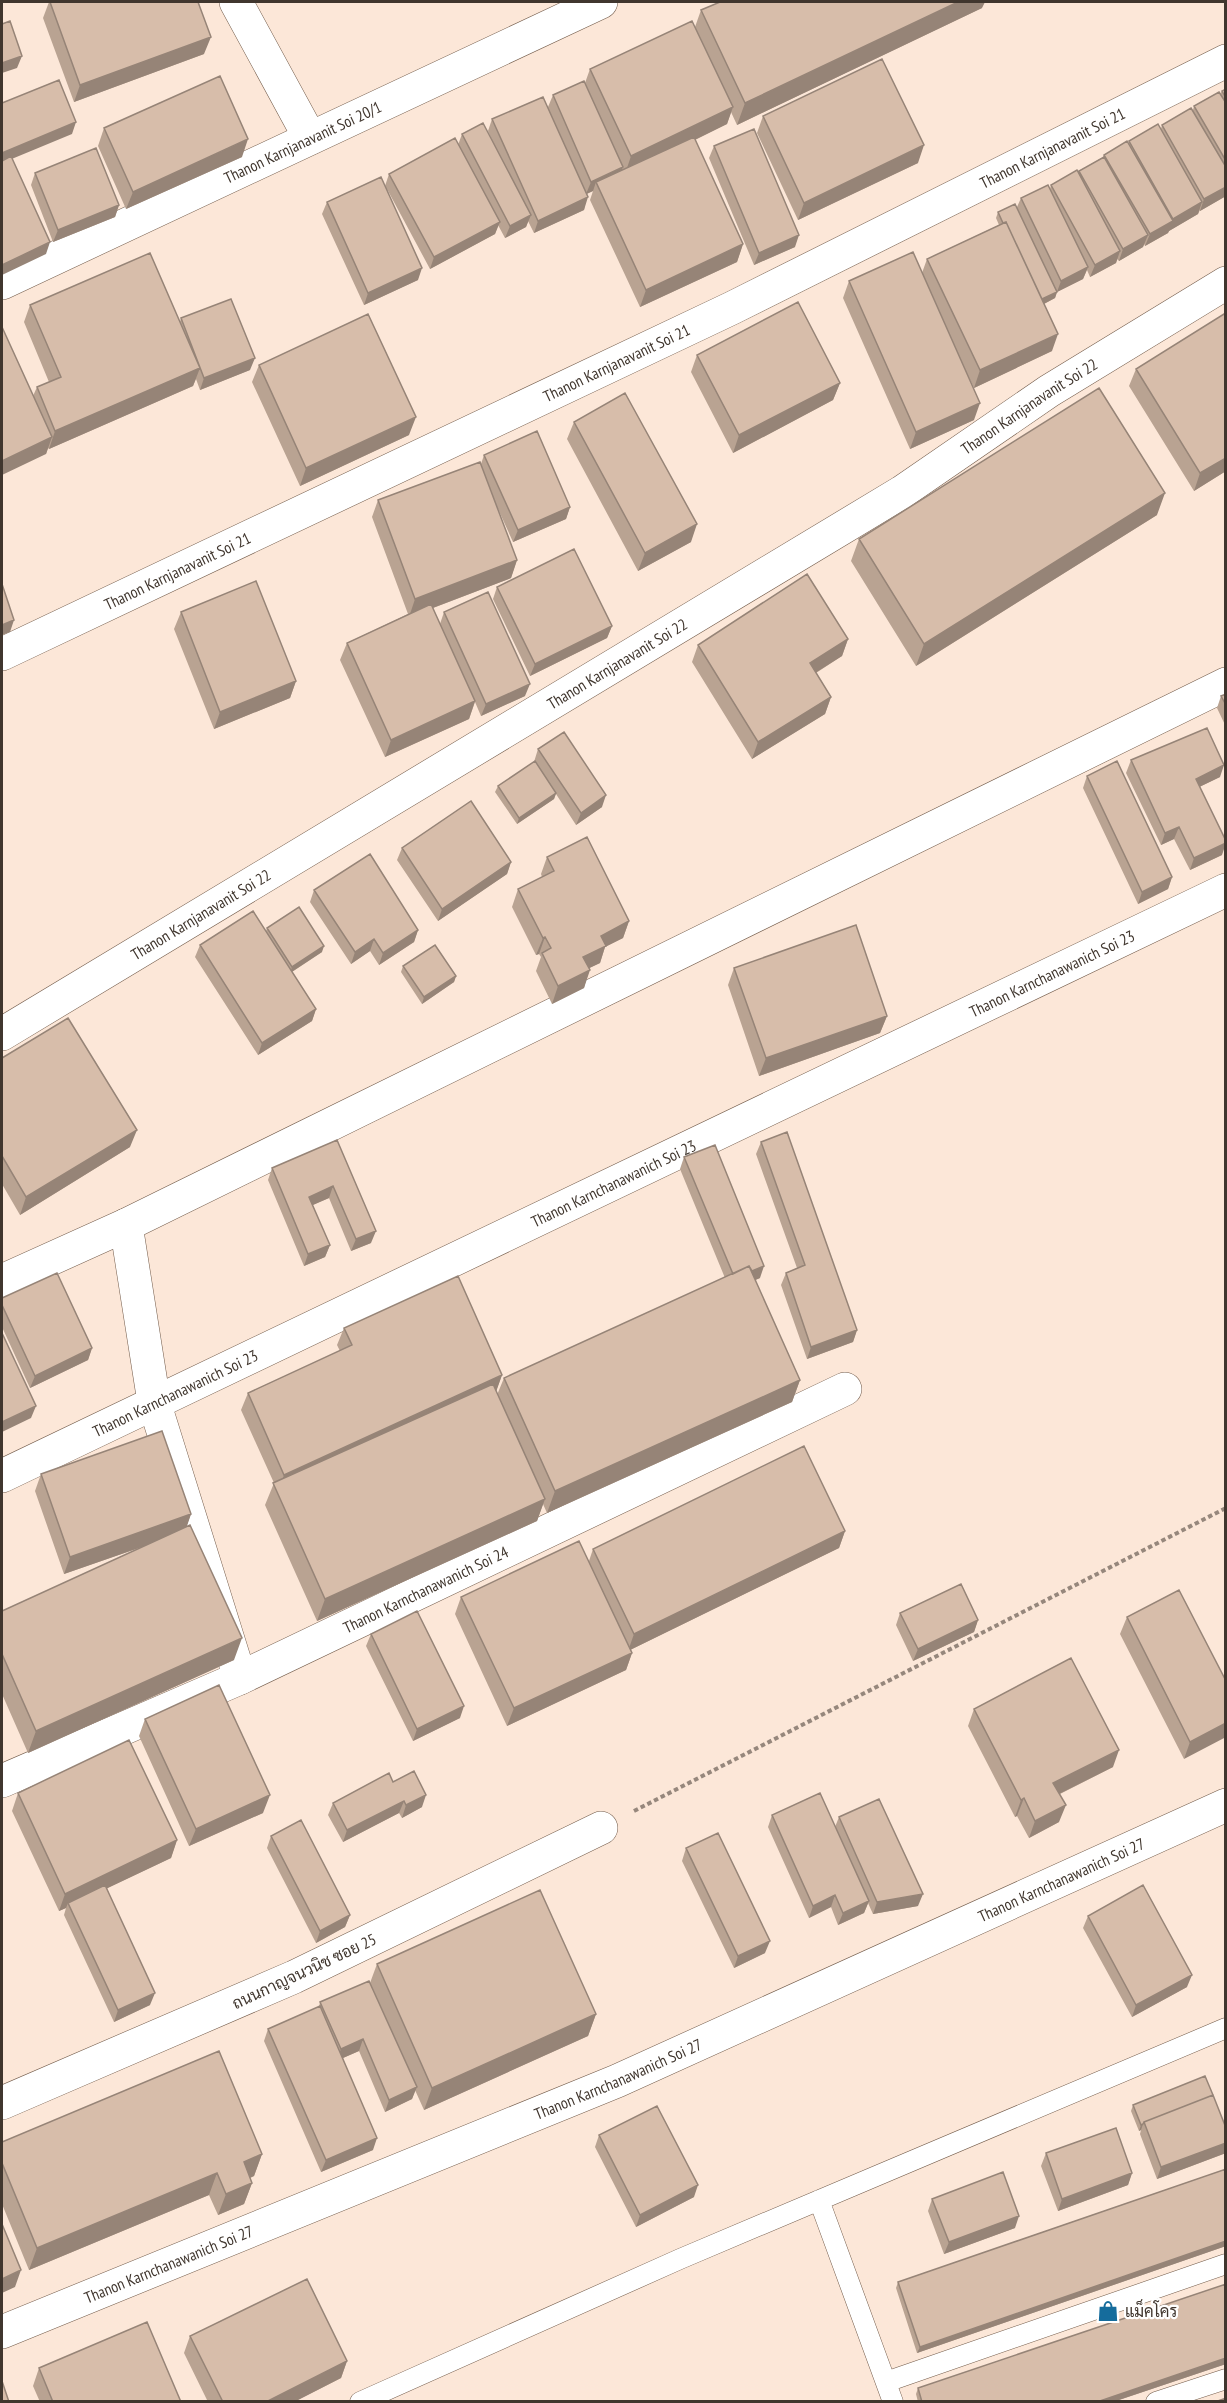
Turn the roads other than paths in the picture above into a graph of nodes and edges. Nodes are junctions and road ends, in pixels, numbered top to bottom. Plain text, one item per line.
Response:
1 (237, 2) edge
2 (601, 2) edge
3 (1226, 61) edge
4 (310, 138) junction
5 (2, 283) edge
6 (1226, 283) edge
7 (2, 654) edge
8 (1226, 684) edge
9 (1226, 890) edge
10 (2, 1034) edge
11 (126, 1225) junction
12 (2, 1281) edge
13 (846, 1389) dead end
14 (154, 1402) junction
15 (2, 1476) edge
16 (240, 1678) junction
17 (2, 1781) edge
18 (1226, 1805) edge
19 (601, 1828) road end
20 (1226, 2028) edge
21 (2, 2103) edge
22 (819, 2200) junction
23 (1226, 2264) edge
24 (2, 2332) edge
25 (1226, 2379) edge
26 (886, 2382) junction
27 (360, 2402) edge
28 (893, 2402) edge
29 (1156, 2402) edge

1 - 4 street
2 - 4 street, Thanon Karnjanavanit Soi 20/1
3 - 7 street, Thanon Karnjanavanit Soi 21
4 - 5 street, Thanon Karnjanavanit Soi 20/1
6 - 10 street, Thanon Karnjanavanit Soi 22
8 - 11 street
9 - 14 street, Thanon Karnchanawanich Soi 23
11 - 12 street
11 - 14 street
13 - 16 street, Thanon Karnchanawanich Soi 24
14 - 15 street, Thanon Karnchanawanich Soi 23
14 - 16 street
16 - 17 street, Thanon Karnchanawanich Soi 24
18 - 24 street, Thanon Karnchanawanich Soi 27
19 - 21 street, ถนนกาญจนวนิช ซอย 25
20 - 22 lane
22 - 26 lane
22 - 27 lane
23 - 26 lane
25 - 29 lane
26 - 28 lane

